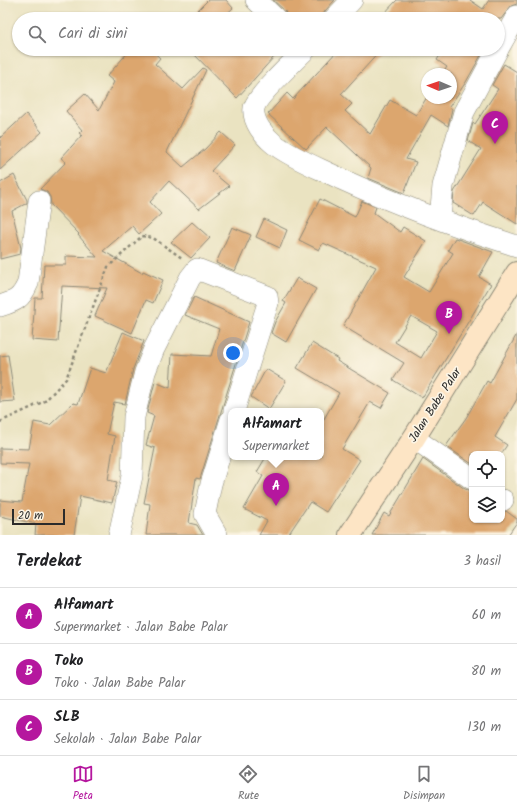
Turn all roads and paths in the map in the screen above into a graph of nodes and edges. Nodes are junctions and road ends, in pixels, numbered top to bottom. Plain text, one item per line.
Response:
1 (256, 0) edge
2 (352, 0) edge
3 (269, 12) edge
4 (341, 12) edge
5 (517, 16) edge
6 (505, 37) edge
7 (299, 56) edge
8 (494, 56) edge
9 (39, 201) dead end
10 (440, 219) junction
11 (517, 246) edge
12 (197, 269) junction
13 (517, 273) edge
14 (0, 306) edge
15 (235, 408) edge
16 (0, 422) edge
17 (228, 429) edge
18 (414, 438) junction
19 (469, 477) edge
20 (119, 535) edge
21 (217, 535) edge
22 (350, 535) edge

1 - 3 street
2 - 4 street
5 - 6 street
7 - 10 street
8 - 10 street
9 - 14 street
10 - 11 street
12 - 15 street
12 - 16 path
12 - 20 street
13 - 18 street, Jalan Babe Palar
17 - 21 street
18 - 19 street
18 - 22 street, Jalan Babe Palar

